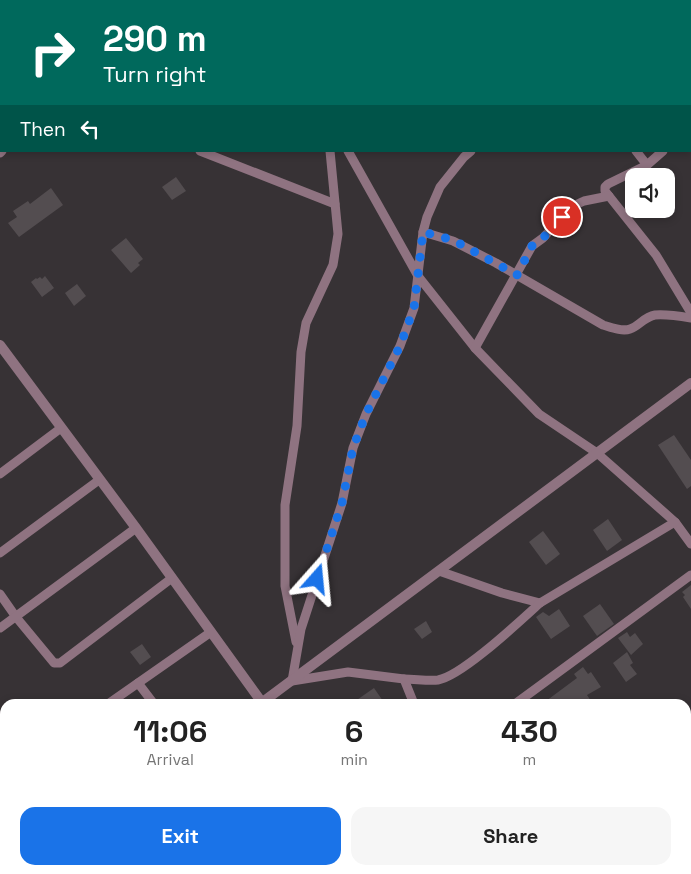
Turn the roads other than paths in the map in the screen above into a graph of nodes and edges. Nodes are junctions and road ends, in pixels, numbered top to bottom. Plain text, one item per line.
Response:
1 (203, 152) edge
2 (330, 152) edge
3 (349, 152) edge
4 (470, 152) edge
5 (637, 152) edge
6 (662, 152) edge
7 (647, 165) junction
8 (609, 196) junction
9 (335, 204) junction
10 (423, 232) junction
11 (517, 275) junction
12 (418, 276) junction
13 (691, 314) edge
14 (691, 318) edge
15 (0, 346) edge
16 (475, 348) junction
17 (691, 383) edge
18 (61, 428) junction
19 (597, 453) junction
20 (0, 474) edge
21 (99, 480) junction
22 (675, 522) junction
23 (136, 528) junction
24 (691, 544) edge
25 (0, 552) edge
26 (439, 571) junction
27 (691, 575) edge
28 (172, 578) junction
29 (0, 594) edge
30 (540, 603) junction
31 (16, 617) junction
32 (0, 628) edge
33 (212, 632) junction
34 (297, 647) junction
35 (404, 679) junction
36 (292, 681) junction
37 (138, 683) junction
38 (115, 699) edge
39 (150, 699) edge
40 (259, 699) edge
41 (267, 699) edge
42 (412, 699) edge
43 (523, 699) edge

1 - 9 street
2 - 9 street
3 - 12 street
4 - 10 street
5 - 7 street
6 - 7 street
7 - 8 street
8 - 11 street
8 - 13 street
9 - 34 street
10 - 11 street
10 - 12 street
11 - 14 street
11 - 16 street
12 - 16 street
12 - 34 street
15 - 18 street
16 - 19 street
17 - 19 street
18 - 20 street
18 - 21 street
19 - 22 street
19 - 26 street
21 - 23 street
21 - 25 street
22 - 24 street
22 - 30 street
23 - 28 street
23 - 31 street
26 - 30 street
26 - 36 street
27 - 43 street
28 - 31 street
28 - 33 street
29 - 31 street
30 - 35 street
31 - 32 street
33 - 37 street
33 - 40 street
34 - 36 street
35 - 36 street
35 - 42 street
36 - 41 street
37 - 38 street
37 - 39 street

